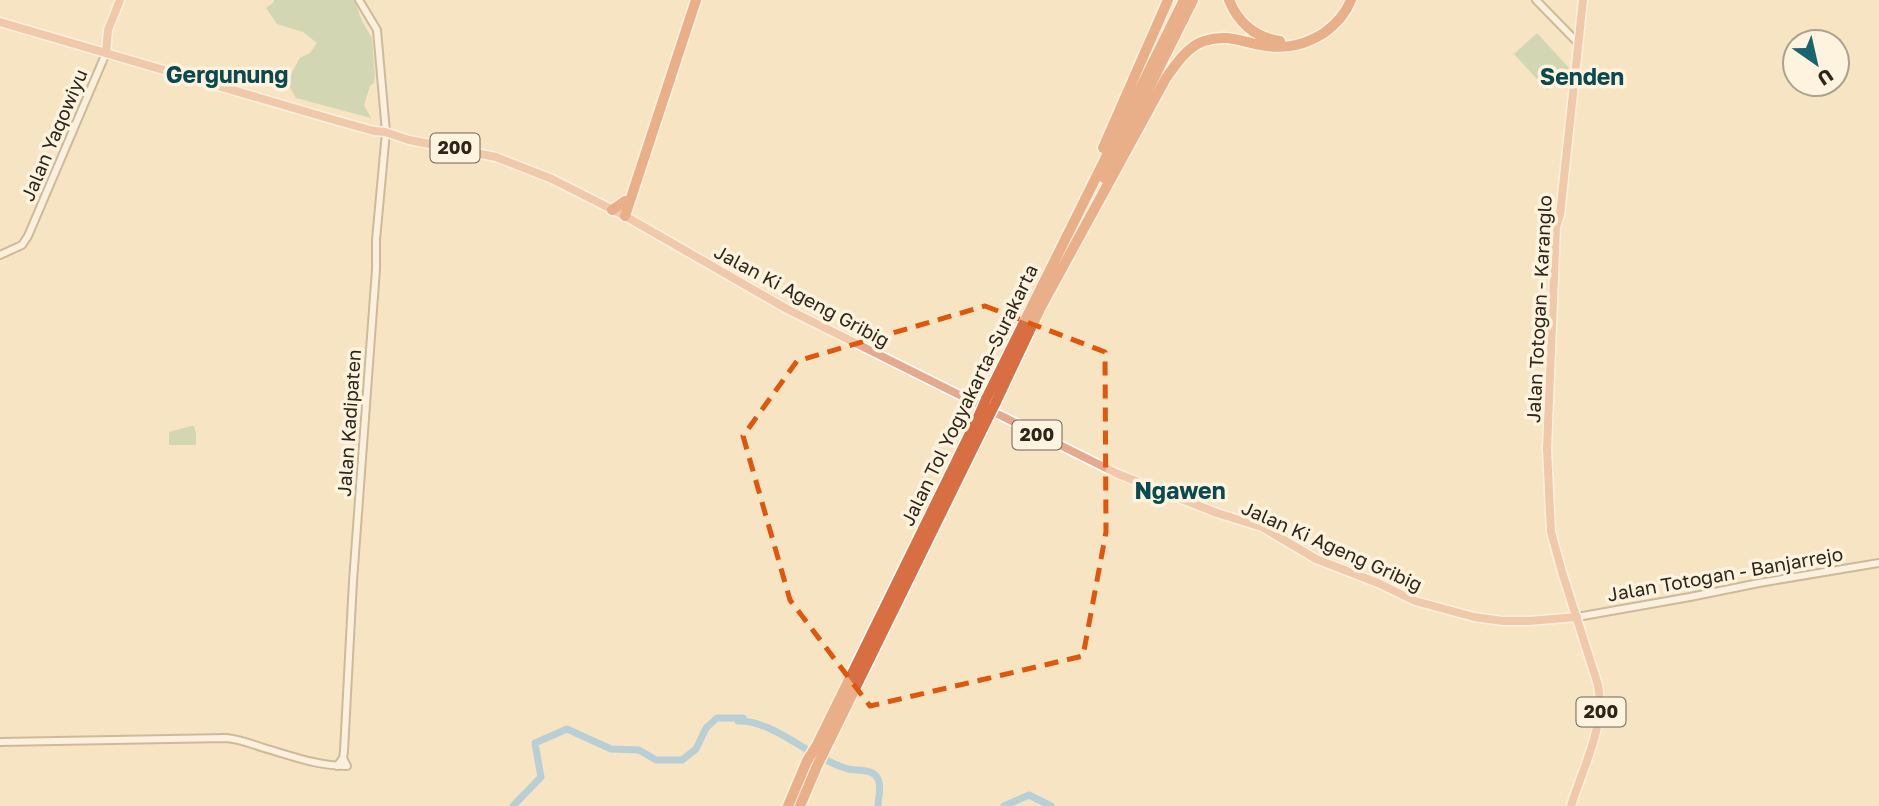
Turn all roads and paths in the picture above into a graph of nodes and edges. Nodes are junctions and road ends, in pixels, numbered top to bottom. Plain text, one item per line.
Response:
1 (120, 0) edge
2 (359, 0) edge
3 (690, 0) edge
4 (696, 0) edge
5 (1168, 0) edge
6 (1184, 0) edge
7 (1194, 0) edge
8 (1229, 0) edge
9 (1345, 0) edge
10 (1351, 0) edge
11 (1536, 0) edge
12 (1583, 0) edge
13 (0, 22) edge
14 (1578, 43) junction
15 (106, 53) junction
16 (386, 131) junction
17 (627, 203) junction
18 (622, 215) junction
19 (0, 255) edge
20 (1055, 258) junction
21 (1036, 316) junction
22 (991, 401) junction
23 (1879, 563) edge
24 (1577, 617) junction
25 (0, 743) edge
26 (343, 758) junction
27 (812, 763) junction
28 (337, 766) junction
29 (788, 806) edge
30 (800, 806) edge
31 (1572, 806) edge

1 - 15 main road
2 - 16 street, Jalan Kadipaten
3 - 17 highway
4 - 17 highway
5 - 20 highway
6 - 20 highway, Jalan Tol Yogyakarta–Surakarta
7 - 21 highway, Jalan Tol Yogyakarta–Surakarta
8 - 9 highway
10 - 21 highway
11 - 14 street
12 - 14 main road, Jalan Totogan - Karanglo
13 - 15 main road, Jalan Ki Ageng Gribig / 200
14 - 24 main road, Jalan Totogan - Karanglo
15 - 16 main road, Jalan Ki Ageng Gribig / 200
15 - 19 street, Jalan Yaqowiyu
16 - 18 main road, Jalan Ki Ageng Gribig / 200
16 - 26 street, Jalan Kadipaten
17 - 18 highway
18 - 24 main road, Jalan Ki Ageng Gribig / 200
20 - 22 highway, Jalan Tol Yogyakarta–Surakarta
21 - 22 highway, Jalan Tol Yogyakarta–Surakarta
22 - 27 highway, Jalan Tol Yogyakarta–Surakarta, bridge
23 - 24 street, Jalan Totogan - Banjarrejo
24 - 31 main road, 200
25 - 28 street
26 - 28 street
26 - 28 street
27 - 29 highway, Jalan Tol Yogyakarta–Surakarta
27 - 30 highway, Jalan Tol Yogyakarta–Surakarta

